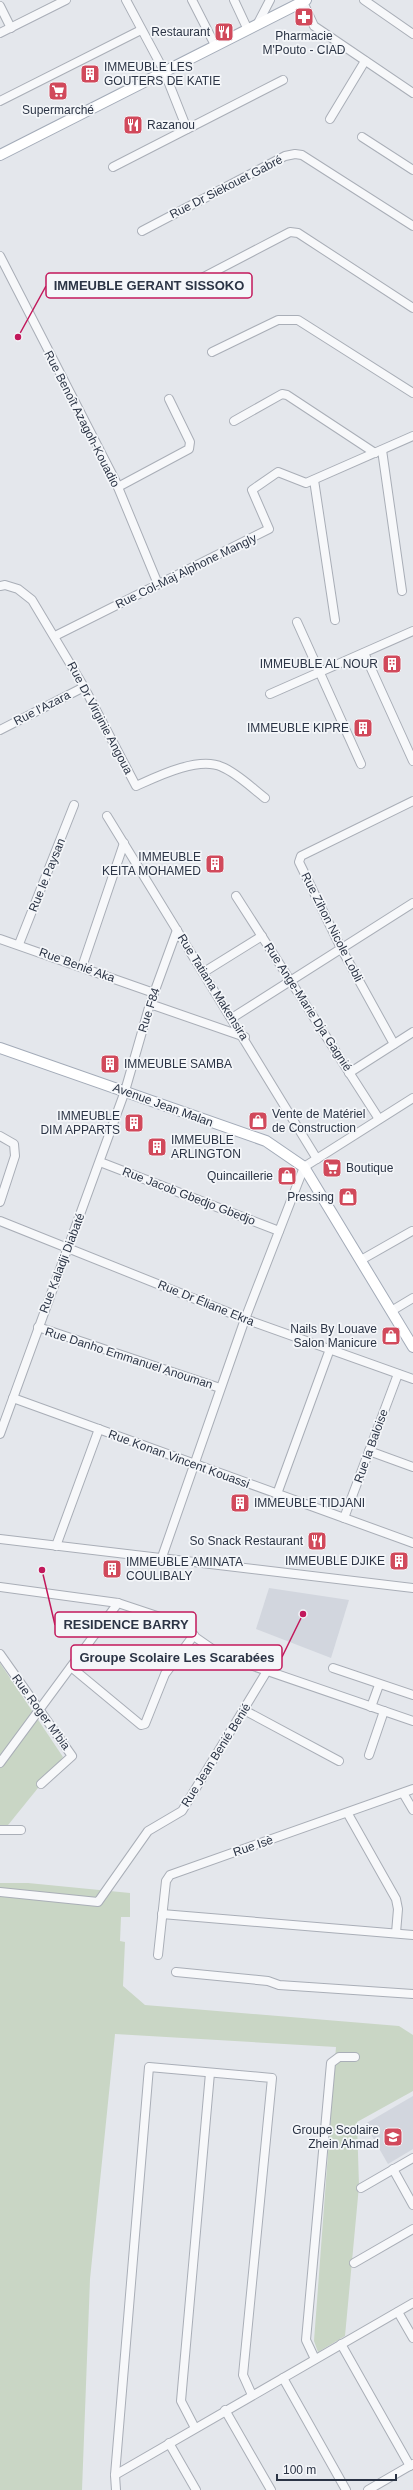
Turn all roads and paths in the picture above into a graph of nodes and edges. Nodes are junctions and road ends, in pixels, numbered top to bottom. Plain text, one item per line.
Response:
1 (126, 0) edge
2 (192, 0) edge
3 (234, 0) edge
4 (270, 0) edge
5 (364, 0) edge
6 (64, 1) edge
7 (304, 1) edge
8 (0, 6) edge
9 (11, 28) junction
10 (252, 28) junction
11 (141, 30) junction
12 (0, 33) edge
13 (413, 34) edge
14 (215, 45) junction
15 (365, 60) junction
16 (164, 71) junction
17 (283, 80) dead end
18 (413, 93) edge
19 (0, 101) edge
20 (330, 119) dead end
21 (187, 129) junction
22 (362, 137) dead end
23 (0, 155) edge
24 (113, 167) dead end
25 (413, 170) edge
26 (413, 226) edge
27 (142, 231) dead end
28 (0, 256) edge
29 (175, 292) dead end
30 (413, 308) edge
31 (212, 352) dead end
32 (413, 393) edge
33 (169, 399) dead end
34 (234, 421) dead end
35 (413, 436) edge
36 (378, 451) junction
37 (314, 480) junction
38 (118, 487) junction
39 (158, 584) junction
40 (0, 586) edge
41 (402, 591) dead end
42 (335, 620) dead end
43 (297, 622) dead end
44 (413, 631) edge
45 (55, 636) junction
46 (364, 652) junction
47 (320, 672) junction
48 (84, 687) junction
49 (270, 694) dead end
50 (0, 730) edge
51 (413, 761) edge
52 (361, 764) dead end
53 (265, 798) dead end
54 (413, 801) edge
55 (74, 805) dead end
56 (107, 816) dead end
57 (124, 843) junction
58 (236, 896) dead end
59 (413, 903) edge
60 (177, 930) junction
61 (262, 936) junction
62 (0, 939) edge
63 (19, 944) junction
64 (341, 948) junction
65 (82, 967) junction
66 (204, 972) junction
67 (289, 980) junction
68 (154, 993) junction
69 (150, 1004) junction
70 (232, 1018) junction
71 (413, 1032) edge
72 (245, 1037) junction
73 (394, 1044) junction
74 (0, 1048) edge
75 (349, 1072) junction
76 (125, 1092) junction
77 (413, 1098) edge
78 (379, 1119) junction
79 (0, 1136) edge
80 (317, 1159) junction
81 (100, 1162) junction
82 (304, 1167) junction
83 (0, 1202) edge
84 (0, 1221) edge
85 (279, 1230) junction
86 (412, 1231) dead end
87 (68, 1248) junction
88 (361, 1260) junction
89 (413, 1298) edge
90 (393, 1310) junction
91 (245, 1319) junction
92 (38, 1328) junction
93 (413, 1347) edge
94 (330, 1349) junction
95 (398, 1374) junction
96 (413, 1380) edge
97 (220, 1388) junction
98 (12, 1398) junction
99 (99, 1429) junction
100 (0, 1434) edge
101 (369, 1451) junction
102 (194, 1465) junction
103 (413, 1468) edge
104 (276, 1494) junction
105 (344, 1518) junction
106 (0, 1539) edge
107 (413, 1544) edge
108 (56, 1546) junction
109 (162, 1557) junction
110 (0, 1587) edge
111 (413, 1588) edge
112 (118, 1603) junction
113 (194, 1635) junction
114 (0, 1654) edge
115 (71, 1667) junction
116 (334, 1668) dead end
117 (267, 1671) junction
118 (379, 1685) junction
119 (413, 1695) edge
120 (371, 1706) junction
121 (39, 1710) junction
122 (244, 1710) junction
123 (384, 1711) junction
124 (413, 1721) edge
125 (369, 1755) dead end
126 (338, 1761) dead end
127 (0, 1763) edge
128 (41, 1784) dead end
129 (413, 1789) edge
130 (403, 1793) junction
131 (413, 1810) edge
132 (348, 1814) junction
133 (0, 1830) edge
134 (22, 1830) dead end
135 (0, 1892) edge
136 (162, 1914) junction
137 (396, 1933) junction
138 (413, 1935) edge
139 (158, 1955) dead end
140 (176, 1972) dead end
141 (413, 1994) edge
142 (355, 2057) dead end
143 (210, 2073) junction
144 (413, 2158) edge
145 (393, 2169) junction
146 (362, 2188) dead end
147 (413, 2205) edge
148 (413, 2229) edge
149 (354, 2263) dead end
150 (413, 2303) edge
151 (398, 2312) junction
152 (413, 2338) edge
153 (341, 2344) junction
154 (315, 2359) junction
155 (283, 2378) junction
156 (252, 2395) junction
157 (225, 2410) junction
158 (194, 2428) junction
159 (169, 2443) junction
160 (411, 2465) edge
161 (115, 2475) junction
162 (116, 2490) edge
163 (196, 2490) edge
164 (271, 2490) edge
165 (346, 2490) edge
166 (368, 2490) edge

1 - 11 street
2 - 14 street
3 - 10 street
4 - 10 street
5 - 13 street
6 - 9 street
7 - 10 main road
7 - 15 street
8 - 9 street
9 - 12 street
10 - 14 main road
11 - 16 street
11 - 19 street
14 - 16 main road
15 - 18 street
15 - 20 street
16 - 21 street
16 - 23 main road
17 - 21 street
21 - 24 street
22 - 25 street
26 - 27 street, Rue Dr Siekouet Gabré
28 - 38 street, Rue Benoît Azagoh-Kouadio
29 - 30 street
31 - 32 street
33 - 38 street
34 - 36 street
35 - 36 street, Rue Col-Maj Alphone Mangly
36 - 37 street, Rue Col-Maj Alphone Mangly
36 - 41 street
37 - 39 street, Rue Col-Maj Alphone Mangly
37 - 42 street
38 - 39 street, Rue Benoît Azagoh-Kouadio
39 - 45 street, Rue Col-Maj Alphone Mangly
40 - 45 street, Rue Dr Virginie Angoua
43 - 47 street
44 - 46 street
45 - 48 street, Rue Dr Virginie Angoua
46 - 47 street
46 - 51 street
47 - 49 street
47 - 52 street
48 - 50 street, Rue l'Azara
48 - 53 street, Rue Dr Virginie Angoua
54 - 64 street, Rue Zihon Nicole Lobli
55 - 63 street, Rue le Paysan
56 - 57 street, Rue Tatiana Makensira
57 - 60 street, Rue Tatiana Makensira
57 - 65 street
58 - 61 street, Rue Ange-Marie Dja Gagnié
59 - 64 street
60 - 66 street, Rue Tatiana Makensira
60 - 68 street, Rue F84
61 - 66 street
61 - 67 street, Rue Ange-Marie Dja Gagnié
62 - 63 street, Rue Benié Aka
63 - 65 street, Rue Benié Aka
64 - 67 street
64 - 73 street, Rue Zihon Nicole Lobli
65 - 68 street, Rue Benié Aka
66 - 70 street, Rue Tatiana Makensira
67 - 70 street
67 - 75 street, Rue Ange-Marie Dja Gagnié
68 - 69 street, Rue F84
69 - 72 street
69 - 76 street, Rue F84
70 - 72 street, Rue Tatiana Makensira
71 - 73 street
72 - 80 street, Rue Tatiana Makensira
73 - 75 street
74 - 76 main road, Avenue Jean Malan
75 - 78 street, Rue Ange-Marie Dja Gagnié
76 - 81 street, Rue Kaladji Diabaté
76 - 82 main road, Avenue Jean Malan
77 - 78 street
78 - 80 street
79 - 83 street
80 - 82 street
81 - 85 street, Rue Jacob Gbedjo Gbedjo
81 - 87 street, Rue Kaladji Diabaté
82 - 85 street
82 - 88 main road, Avenue Jean Malan
84 - 87 street, Rue Dr Éliane Ekra
85 - 91 street
86 - 88 street
87 - 91 street, Rue Dr Éliane Ekra
87 - 92 street, Rue Kaladji Diabaté
88 - 90 main road, Avenue Jean Malan
89 - 90 street
90 - 93 main road, Avenue Jean Malan
91 - 94 street, Rue Dr Éliane Ekra
91 - 97 street
92 - 97 street, Rue Danho Emmanuel Anouman
92 - 98 street, Rue Kaladji Diabaté
94 - 95 street, Rue Dr Éliane Ekra
94 - 104 street
95 - 96 street, Rue Dr Éliane Ekra
95 - 101 street, Rue la Baloise
97 - 102 street
98 - 99 street, Rue Konan Vincent Kouassi
98 - 100 street, Rue Kaladji Diabaté
99 - 102 street, Rue Konan Vincent Kouassi
99 - 108 street
101 - 103 street
101 - 105 street, Rue la Baloise
102 - 104 street, Rue Konan Vincent Kouassi
102 - 109 street
104 - 105 street, Rue Konan Vincent Kouassi
105 - 107 street, Rue Konan Vincent Kouassi
106 - 108 street
108 - 109 street
109 - 111 street
110 - 112 street
112 - 113 street
112 - 115 street
113 - 115 street
113 - 117 street
114 - 121 street, Rue Roger M'bia
115 - 121 street
116 - 118 street
117 - 120 street
117 - 122 street, Rue Jean Benié Benié
118 - 119 street
118 - 120 street
120 - 123 street
121 - 127 street
121 - 128 street, Rue Roger M'bia
122 - 126 street
122 - 135 street, Rue Jean Benié Benié
123 - 124 street
123 - 125 street
129 - 130 street, Rue Isè
130 - 131 street
130 - 132 street, Rue Isè
132 - 136 street, Rue Isè
132 - 137 street
133 - 134 street
136 - 137 street
136 - 139 street, Rue Isè
137 - 138 street
140 - 141 street
142 - 154 street
143 - 156 street
143 - 158 street
143 - 161 street
144 - 145 street
145 - 146 street
145 - 147 street
148 - 149 street
150 - 151 street
151 - 152 street
151 - 153 street
153 - 154 street
153 - 160 street
154 - 155 street
155 - 156 street
155 - 165 street
156 - 157 street
157 - 158 street
157 - 164 street
158 - 159 street
159 - 161 street
159 - 163 street
160 - 166 street
161 - 162 street

